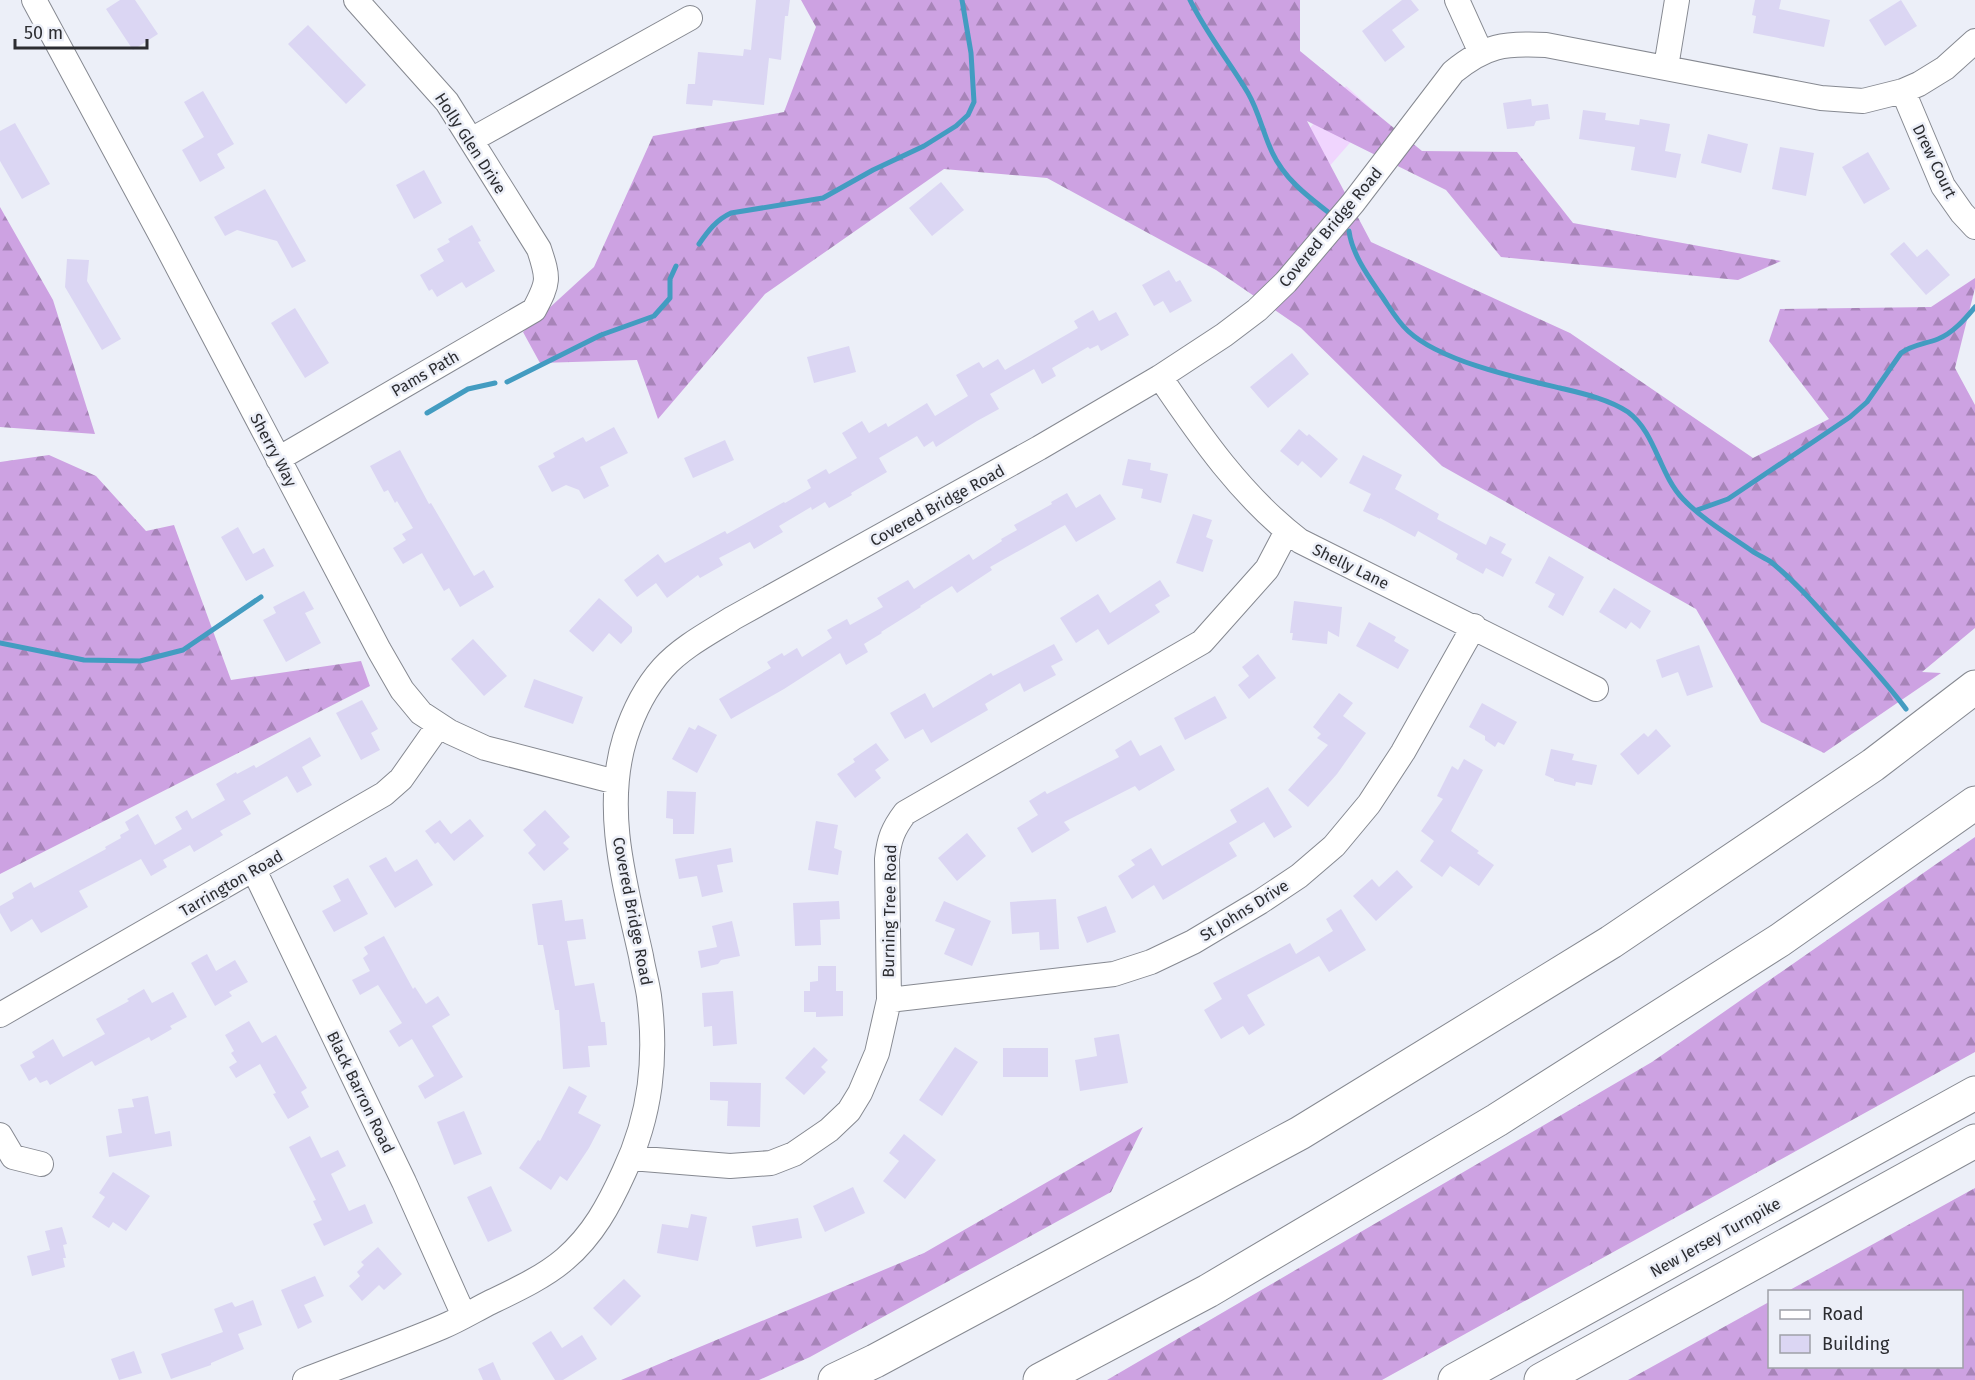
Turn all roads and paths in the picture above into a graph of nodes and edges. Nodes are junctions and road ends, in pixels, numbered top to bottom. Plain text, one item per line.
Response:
1 (34, 0) edge
2 (356, 0) edge
3 (1457, 0) edge
4 (1677, 0) edge
5 (690, 18) dead end
6 (1975, 41) edge
7 (1481, 53) junction
8 (1666, 67) junction
9 (1903, 91) junction
10 (471, 140) junction
11 (1975, 227) edge
12 (545, 269) joint
13 (1160, 377) junction
14 (278, 459) junction
15 (1287, 531) junction
16 (1474, 626) junction
17 (1975, 687) edge
18 (1596, 689) dead end
19 (439, 725) junction
20 (616, 782) junction
21 (1975, 802) edge
22 (254, 870) junction
23 (889, 1000) junction
24 (0, 1015) edge
25 (1975, 1093) edge
26 (0, 1135) edge
27 (1975, 1141) edge
28 (631, 1158) junction
29 (41, 1164) dead end
30 (464, 1316) junction
31 (305, 1380) edge
32 (835, 1380) edge
33 (1040, 1380) edge
34 (1455, 1380) edge
35 (1541, 1380) edge

1 - 14 street, Sherry Way
2 - 10 street, Holly Glen Drive
3 - 7 street
4 - 8 street
5 - 10 street
6 - 9 street, Covered Bridge Road
7 - 8 street, Covered Bridge Road
7 - 13 street, Covered Bridge Road
8 - 9 street, Covered Bridge Road
9 - 11 street, Drew Court
10 - 12 street, Holly Glen Drive
12 - 14 street, Pams Path
13 - 15 street, Shelly Lane
13 - 20 street, Covered Bridge Road
14 - 19 street, Sherry Way
15 - 16 street, Shelly Lane
15 - 23 street, Burning Tree Road
16 - 18 street, Shelly Lane
16 - 23 street, St Johns Drive
17 - 32 highway
19 - 20 street, Sherry Way
19 - 22 street, Tarrington Road
20 - 28 street, Covered Bridge Road
21 - 33 highway
22 - 24 street, Tarrington Road
22 - 30 street, Black Barron Road
23 - 28 street, Burning Tree Road
25 - 34 highway, New Jersey Turnpike
26 - 29 street
27 - 35 highway
28 - 30 street, Covered Bridge Road
30 - 31 street, Covered Bridge Road

